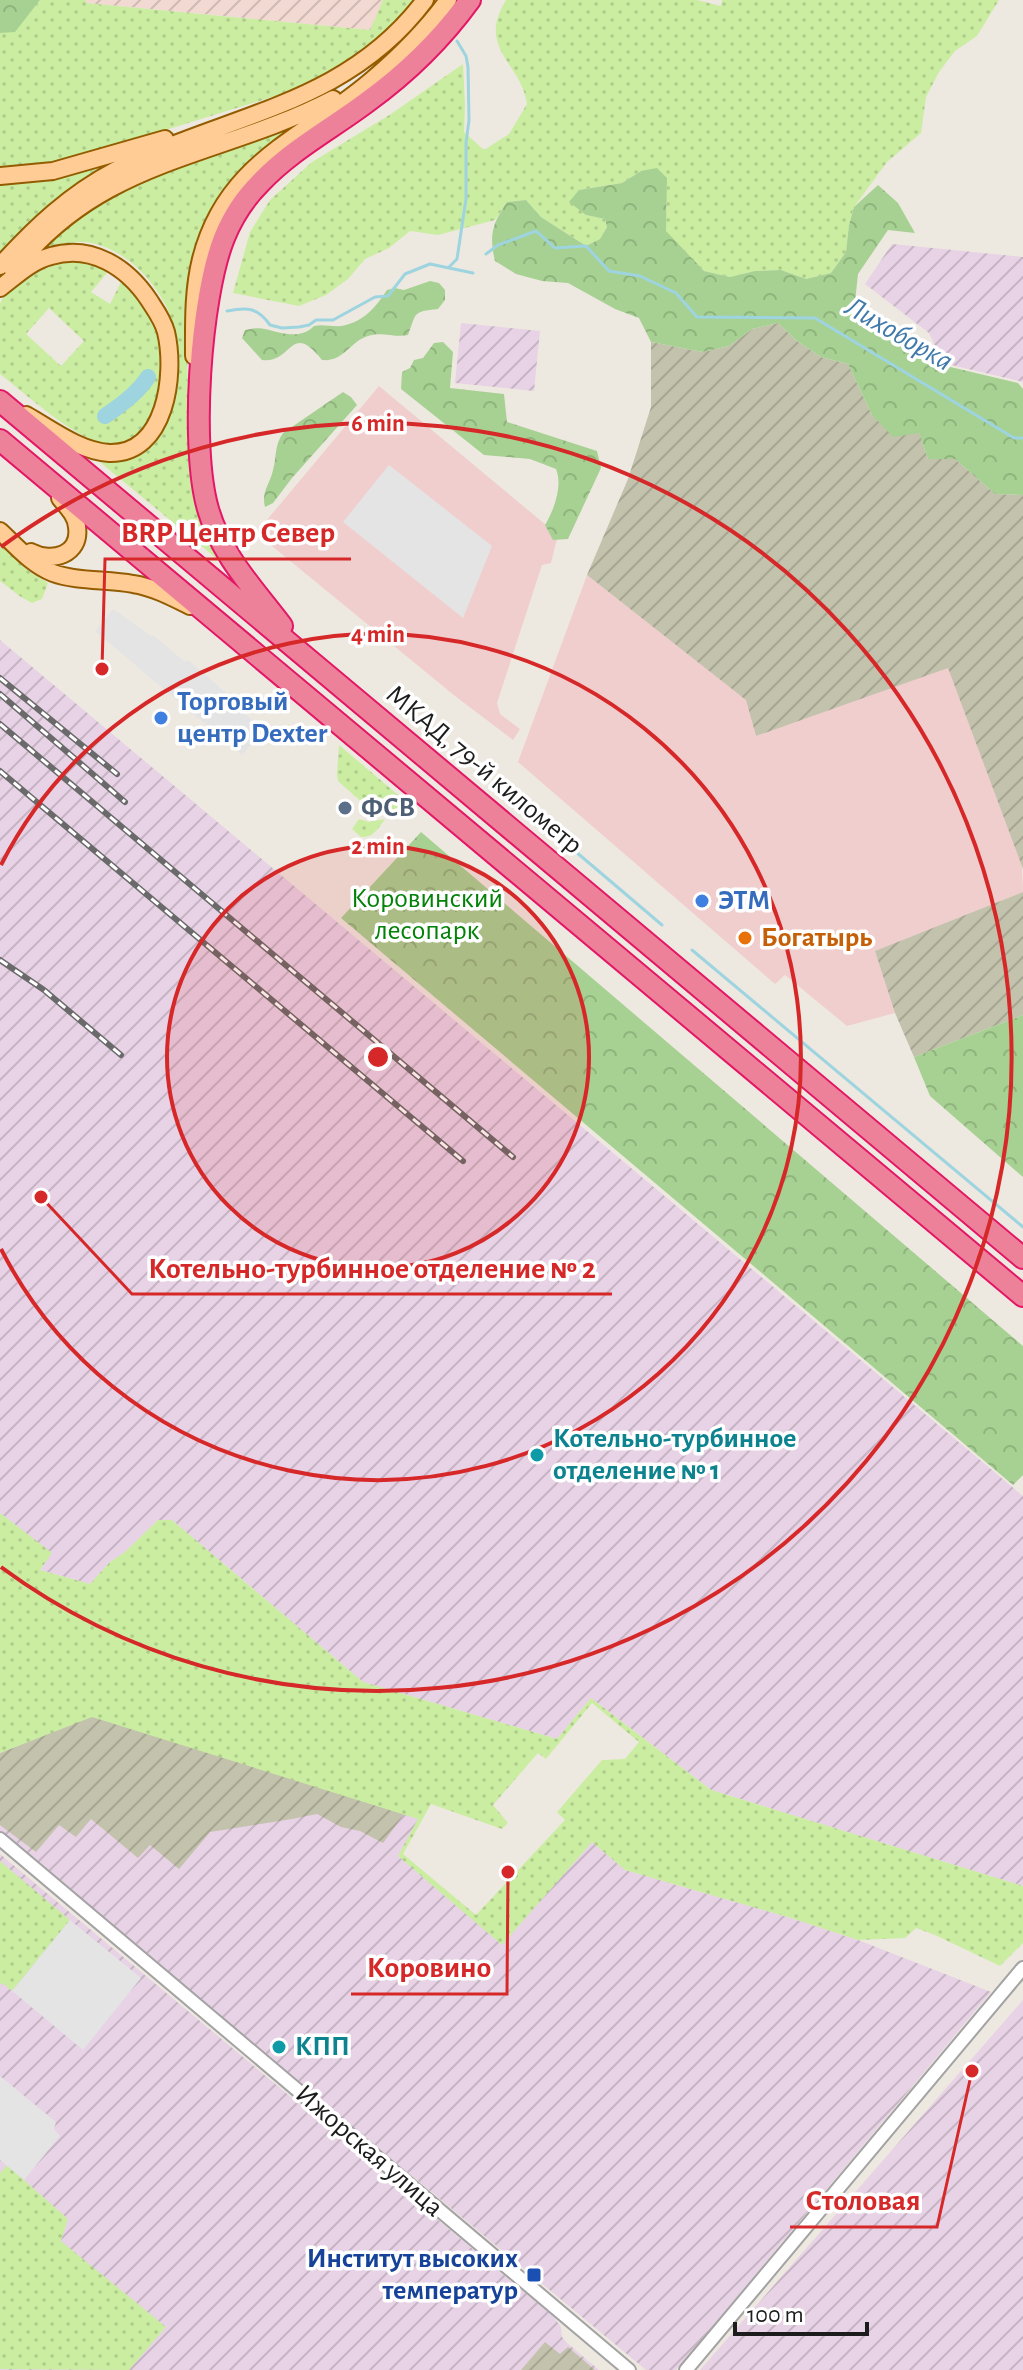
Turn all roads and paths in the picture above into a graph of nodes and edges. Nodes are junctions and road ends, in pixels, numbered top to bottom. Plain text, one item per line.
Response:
1 (425, 0) edge
2 (448, 0) edge
3 (470, 0) edge
4 (390, 62) junction
5 (232, 122) junction
6 (0, 176) edge
7 (0, 266) edge
8 (0, 288) edge
9 (0, 400) edge
10 (200, 407) junction
11 (0, 440) edge
12 (45, 478) junction
13 (0, 524) edge
14 (0, 531) edge
15 (208, 614) junction
16 (304, 655) junction
17 (1023, 1258) edge
18 (1023, 1296) edge
19 (0, 1839) edge
20 (1023, 1968) edge
21 (629, 2370) edge
22 (686, 2370) edge

1 - 5 main road
2 - 4 main road
3 - 10 highway
4 - 8 main road
4 - 10 main road
5 - 6 main road
5 - 7 main road
8 - 9 main road
9 - 16 highway, МКАД, 79-й километр
10 - 16 highway
11 - 12 highway, МКАД, 79-й километр
12 - 13 main road
12 - 15 highway, МКАД, 79-й километр
14 - 15 main road
15 - 18 highway, МКАД, 79-й километр
16 - 17 highway, МКАД, 79-й километр
19 - 21 street, Ижорская улица
20 - 22 street

